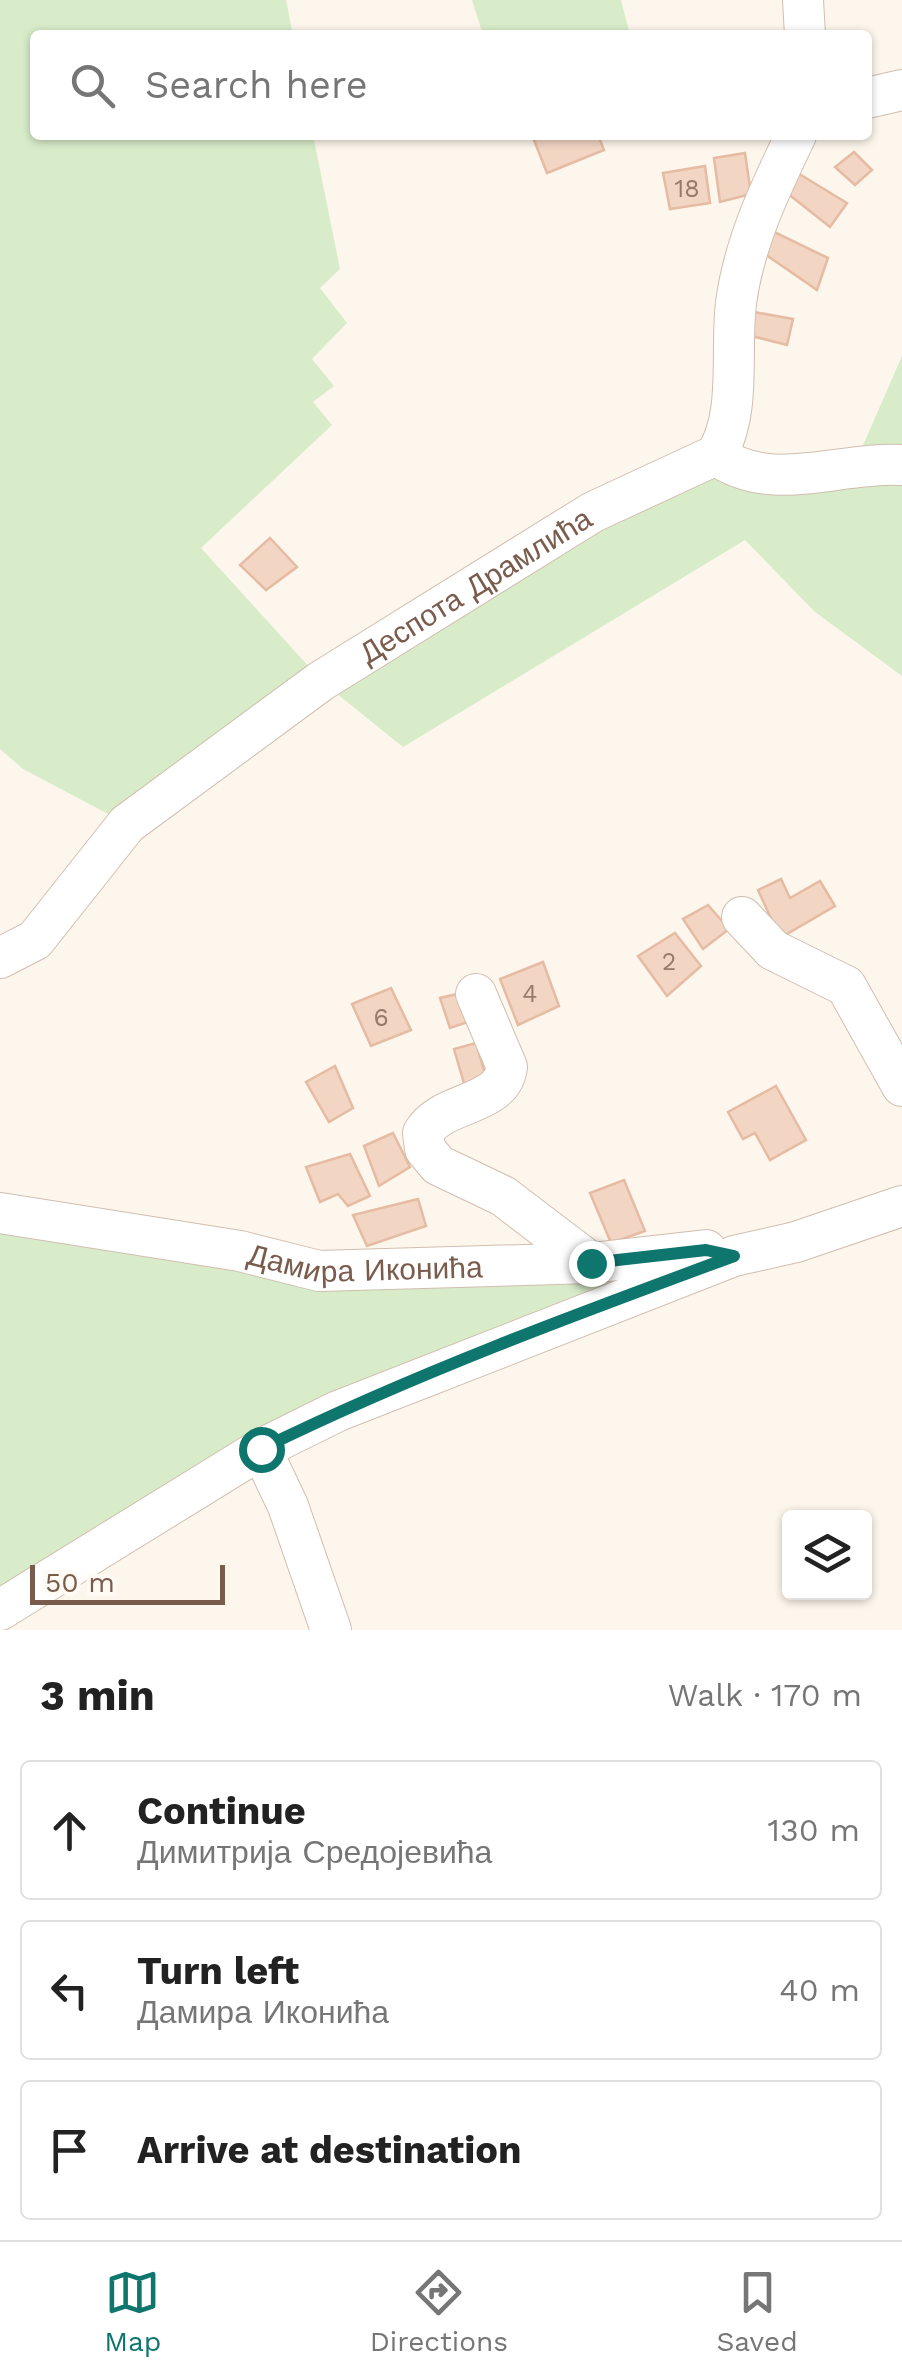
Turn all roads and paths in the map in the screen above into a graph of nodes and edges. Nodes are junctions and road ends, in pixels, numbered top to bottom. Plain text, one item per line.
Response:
1 (804, 0) edge
2 (805, 30) edge
3 (902, 90) edge
4 (872, 97) edge
5 (794, 140) edge
6 (716, 456) junction
7 (902, 464) edge
8 (742, 917) dead end
9 (0, 958) edge
10 (476, 994) dead end
11 (902, 1086) edge
12 (902, 1206) edge
13 (0, 1213) edge
14 (734, 1256) junction
15 (591, 1263) junction
16 (261, 1449) junction
17 (0, 1610) edge
18 (331, 1630) edge

1 - 2 street
3 - 4 street
5 - 6 street
6 - 7 street
6 - 9 street, Деспота Драмлића
8 - 11 street
10 - 15 street
12 - 14 street
13 - 15 street, Дамира Иконића
14 - 15 street, Дамира Иконића
14 - 16 street
16 - 17 street
16 - 18 street

